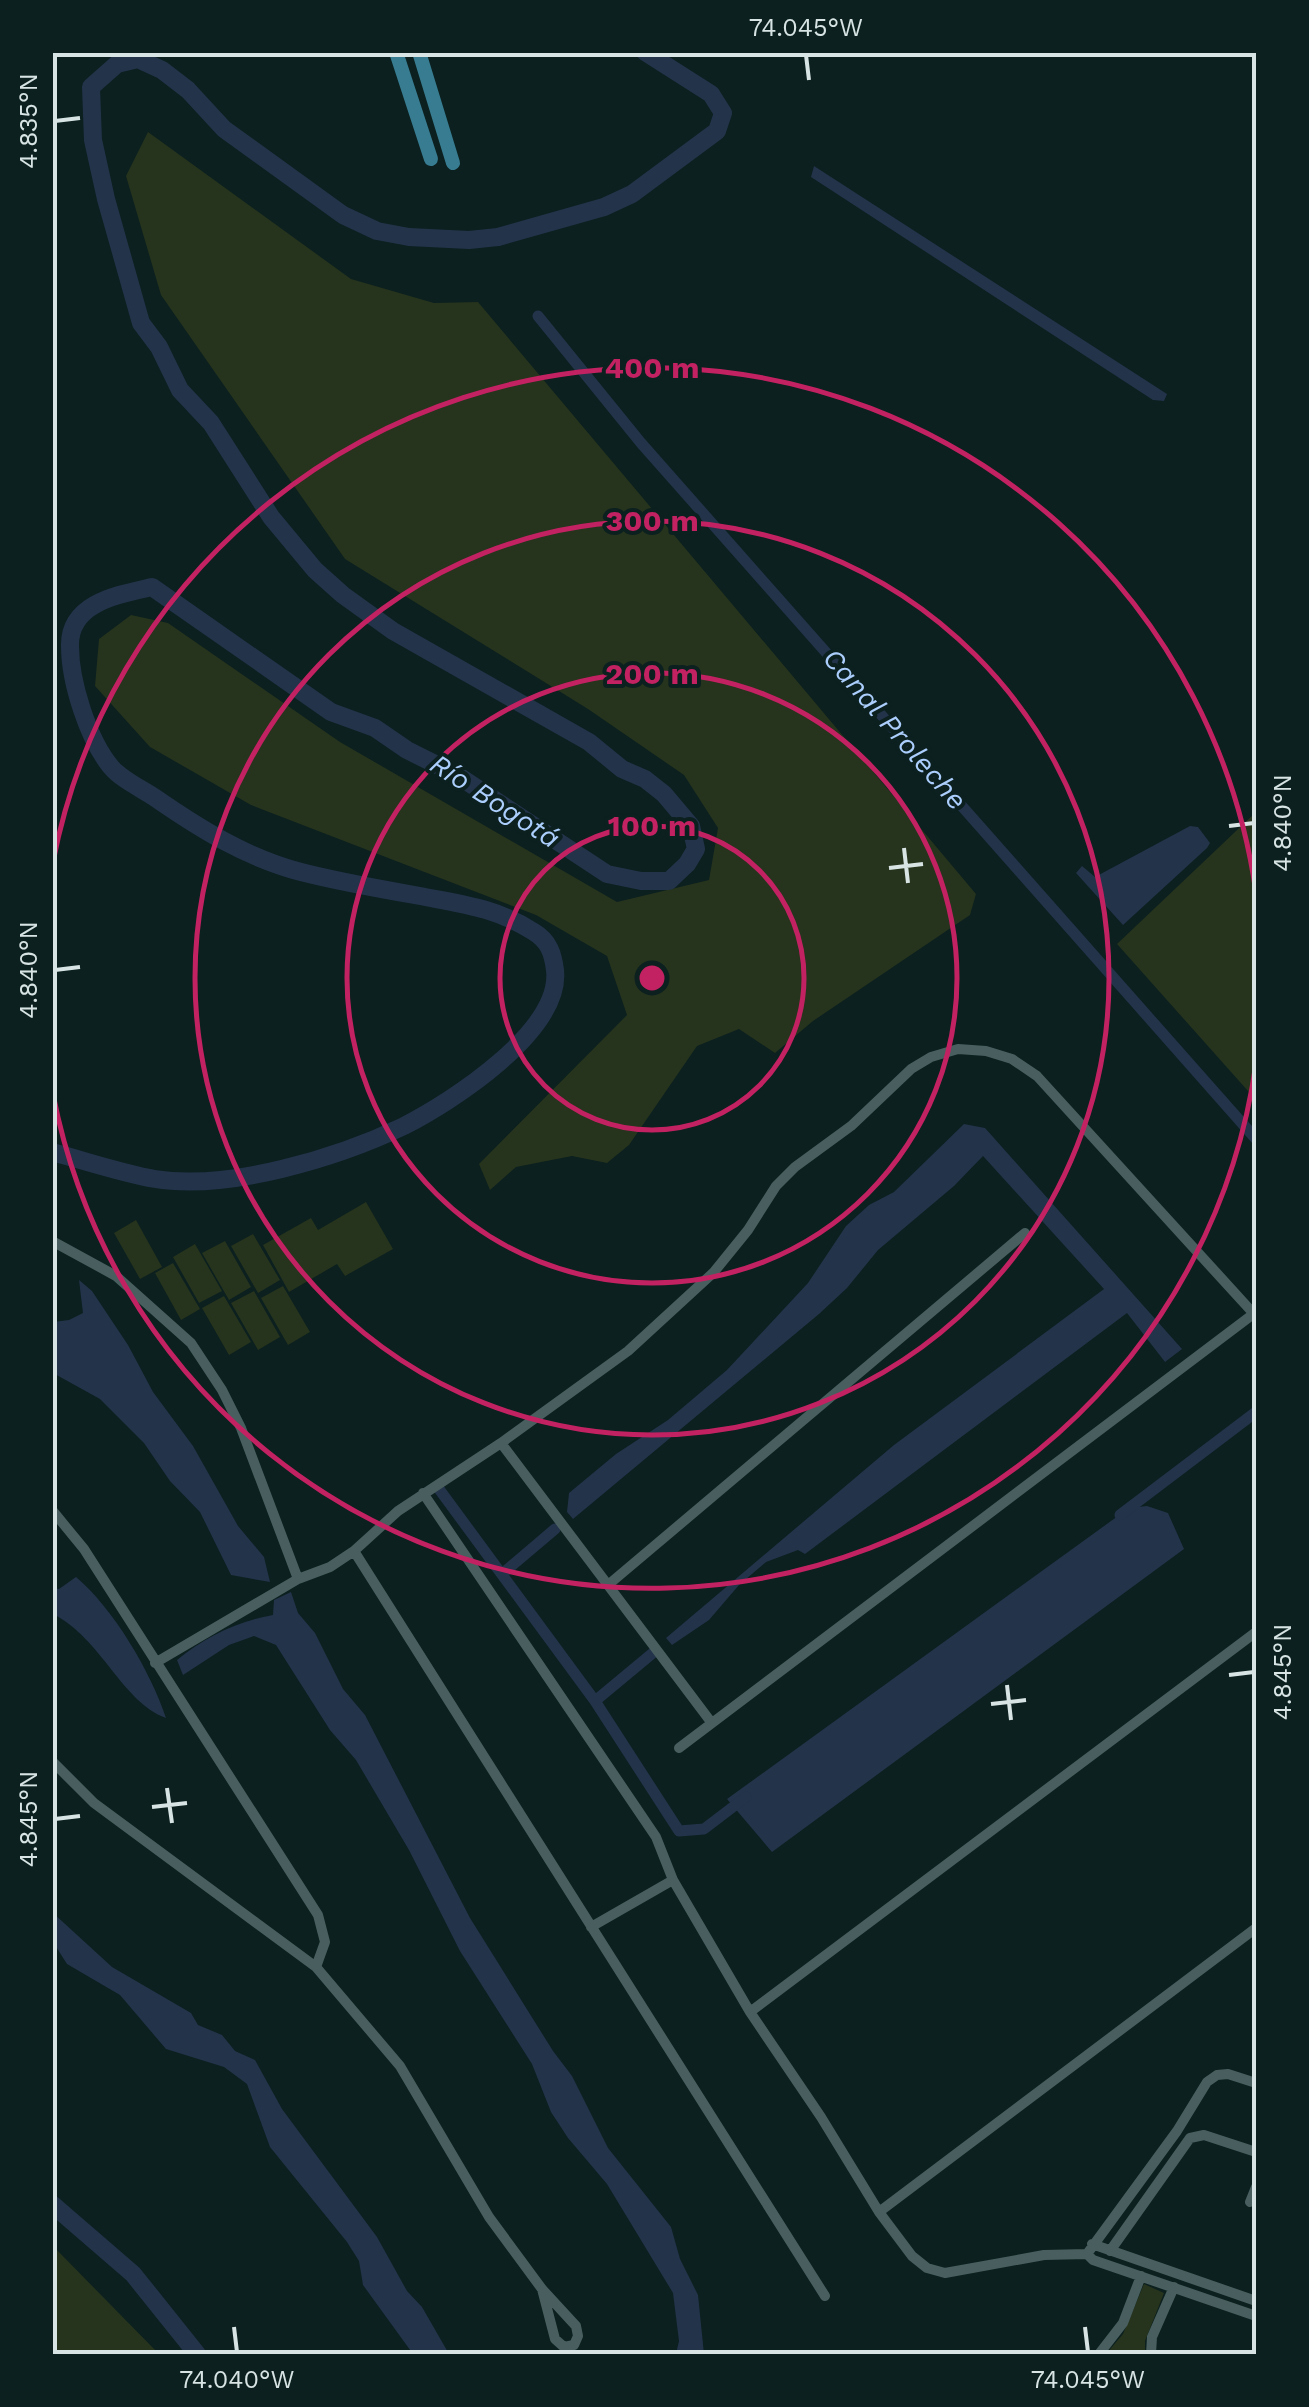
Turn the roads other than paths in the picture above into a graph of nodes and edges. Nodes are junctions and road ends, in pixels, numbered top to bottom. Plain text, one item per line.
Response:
1 (396, 52) edge
2 (418, 52) edge
3 (431, 159) dead end
4 (454, 163) dead end
5 (1024, 1233) dead end
6 (52, 1241) edge
7 (1255, 1313) edge
8 (501, 1443) junction
9 (423, 1493) junction
10 (52, 1510) edge
11 (354, 1552) junction
12 (298, 1579) junction
13 (608, 1586) junction
14 (1256, 1632) edge
15 (154, 1662) junction
16 (711, 1722) junction
17 (679, 1748) dead end
18 (52, 1761) edge
19 (673, 1880) junction
20 (591, 1927) junction
21 (1256, 1928) edge
22 (316, 1967) junction
23 (750, 2012) junction
24 (1256, 2083) edge
25 (1256, 2152) edge
26 (1256, 2186) edge
27 (1250, 2202) dead end
28 (879, 2212) junction
29 (1089, 2249) junction
30 (1110, 2251) junction
31 (1141, 2276) junction
32 (1174, 2287) junction
33 (542, 2289) junction
34 (826, 2296) dead end
35 (1256, 2301) edge
36 (1256, 2316) edge
37 (1099, 2354) edge
38 (1150, 2354) edge

1 - 3 main road
2 - 4 main road
5 - 13 street
6 - 12 street
7 - 8 street
7 - 16 street
8 - 9 street
8 - 13 street
9 - 11 street
9 - 19 street
10 - 15 street
11 - 12 street
11 - 20 street
12 - 15 street
13 - 16 street
14 - 23 street
15 - 22 street
16 - 17 street
18 - 22 street
19 - 20 street
19 - 23 street
20 - 34 street
21 - 28 street
22 - 33 street
23 - 28 street
24 - 29 street
25 - 30 street
26 - 27 street
28 - 29 street
29 - 30 street
29 - 31 street
30 - 35 street
31 - 32 street
31 - 37 street
32 - 36 street
32 - 38 street
33 - 33 street

